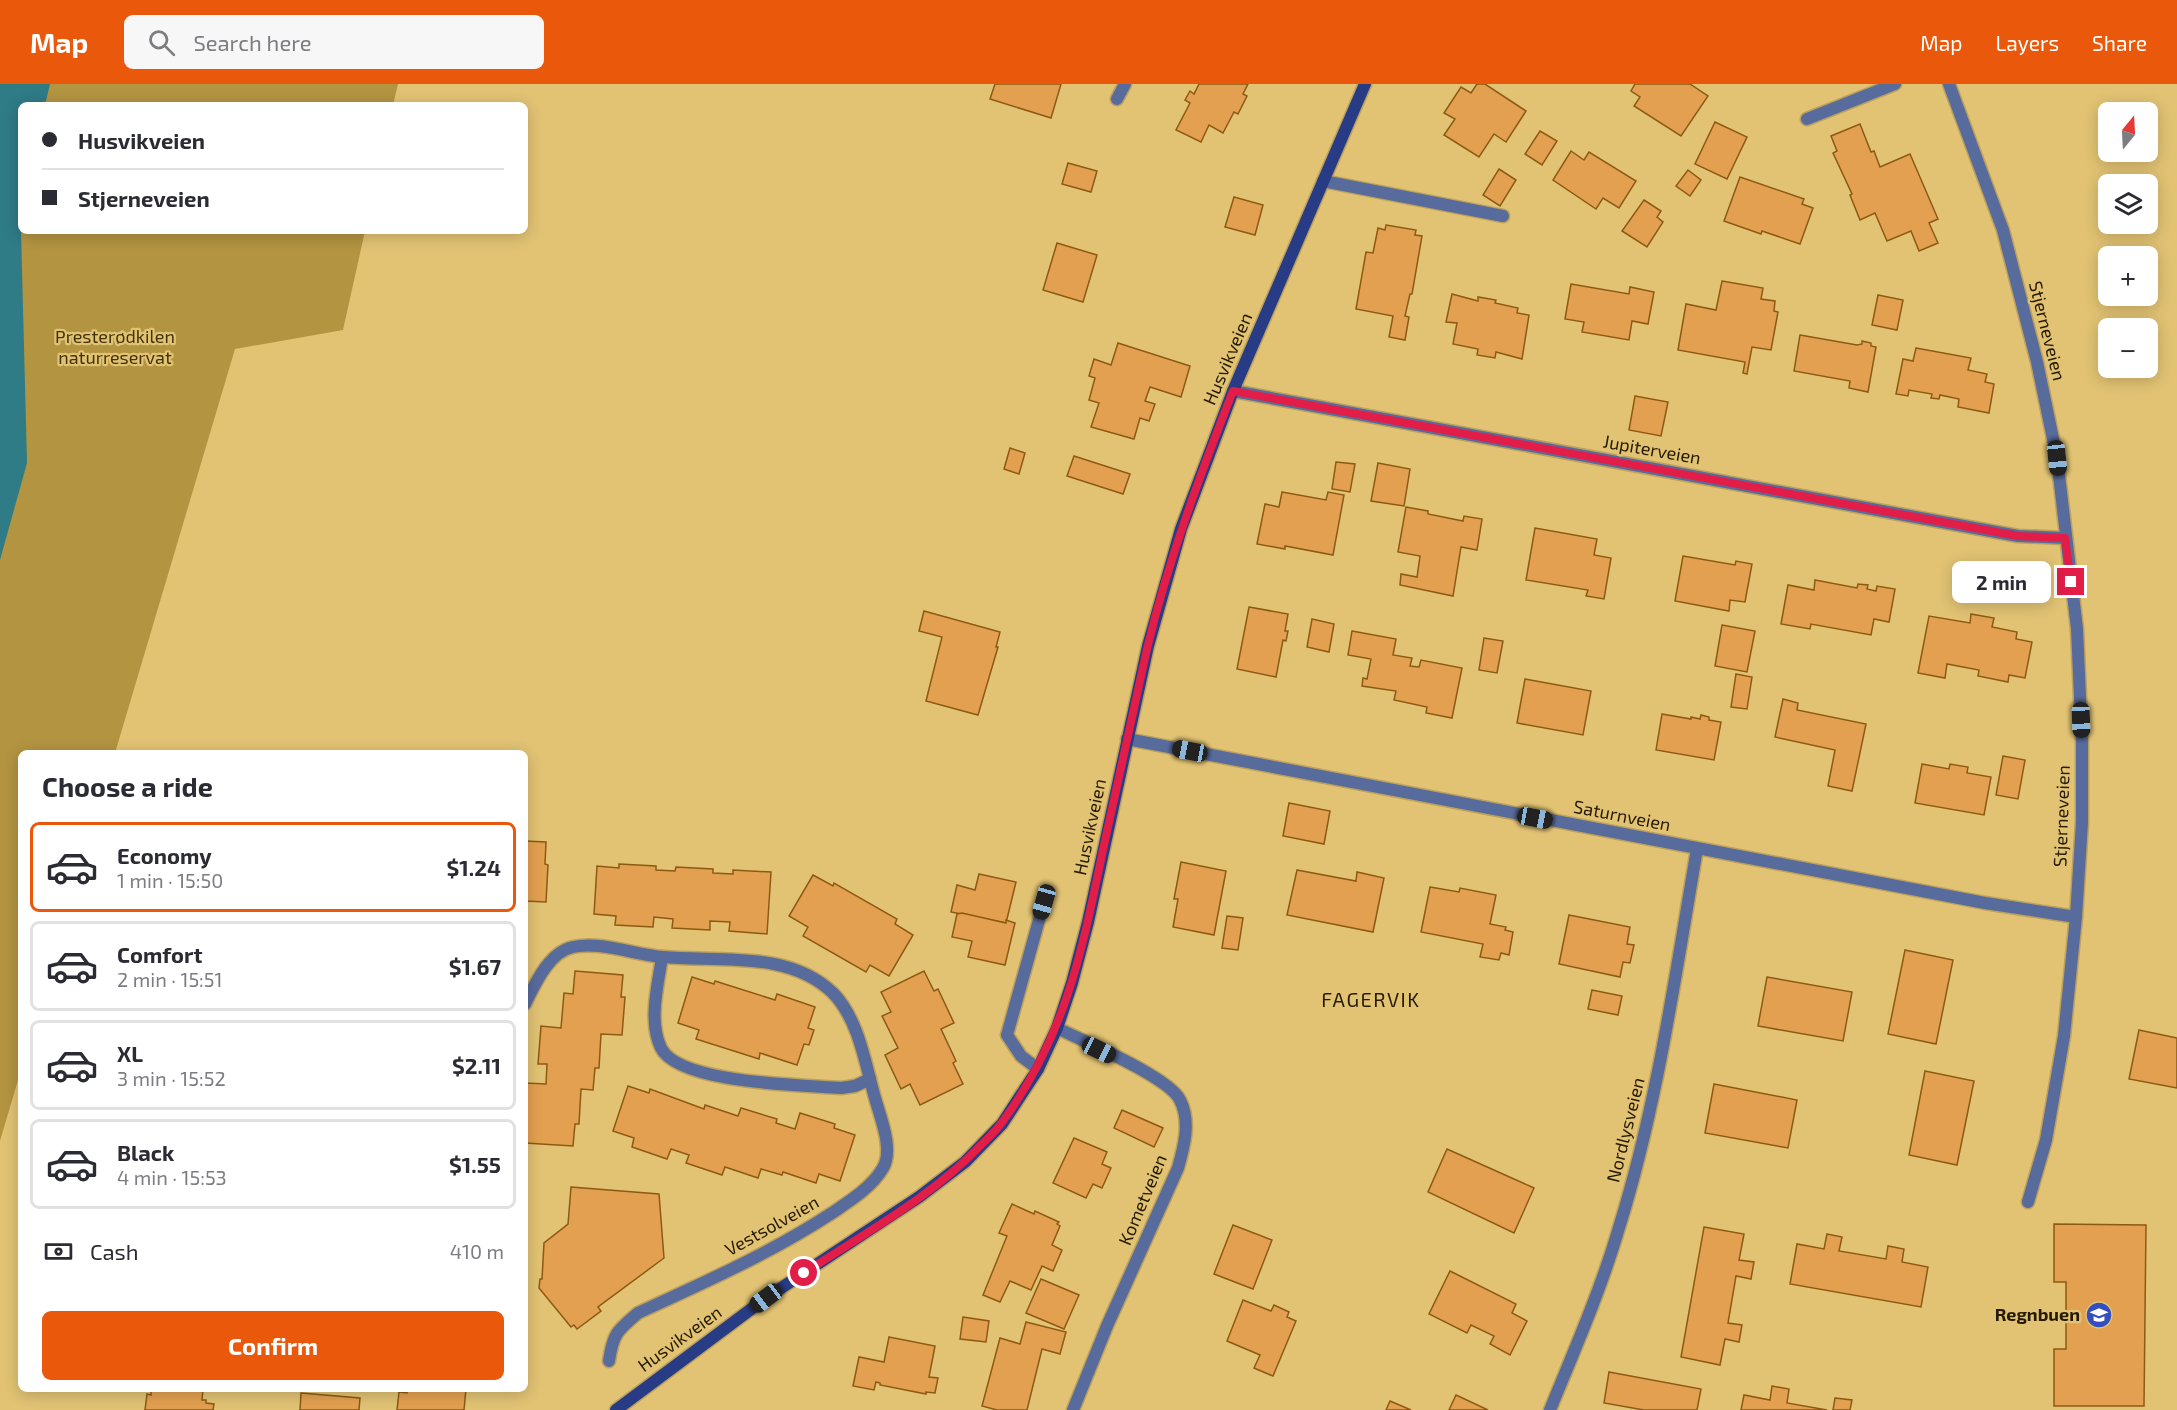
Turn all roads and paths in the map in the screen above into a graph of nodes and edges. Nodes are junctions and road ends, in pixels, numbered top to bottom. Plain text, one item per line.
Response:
1 (1125, 84) edge
2 (1365, 84) edge
3 (1895, 84) edge
4 (1949, 84) edge
5 (1117, 99) dead end
6 (1807, 119) dead end
7 (1323, 180) junction
8 (1503, 216) dead end
9 (1233, 391) junction
10 (2065, 538) junction
11 (1127, 739) junction
12 (1697, 849) junction
13 (1044, 902) dead end
14 (2076, 917) junction
15 (662, 957) junction
16 (528, 999) edge
17 (1057, 1028) junction
18 (1038, 1069) junction
19 (870, 1080) junction
20 (2028, 1202) dead end
21 (609, 1361) dead end
22 (616, 1410) edge
23 (1073, 1410) edge
24 (1550, 1410) edge

1 - 5 street
2 - 7 main road, Husvikveien
3 - 6 street
4 - 10 street, Stjerneveien
7 - 8 street
7 - 9 main road, Husvikveien
9 - 10 street, Jupiterveien
9 - 11 main road, Husvikveien
10 - 14 street, Stjerneveien
11 - 12 street, Saturnveien
11 - 17 main road, Husvikveien
12 - 14 street, Saturnveien
12 - 24 street, Nordlysveien
13 - 18 street
14 - 20 street, Stjerneveien
15 - 16 street, Vestsolveien
15 - 19 street, Vestsolveien
15 - 19 street
17 - 18 main road, Husvikveien
17 - 23 street, Kometveien
18 - 22 main road, Husvikveien
19 - 21 street, Vestsolveien

